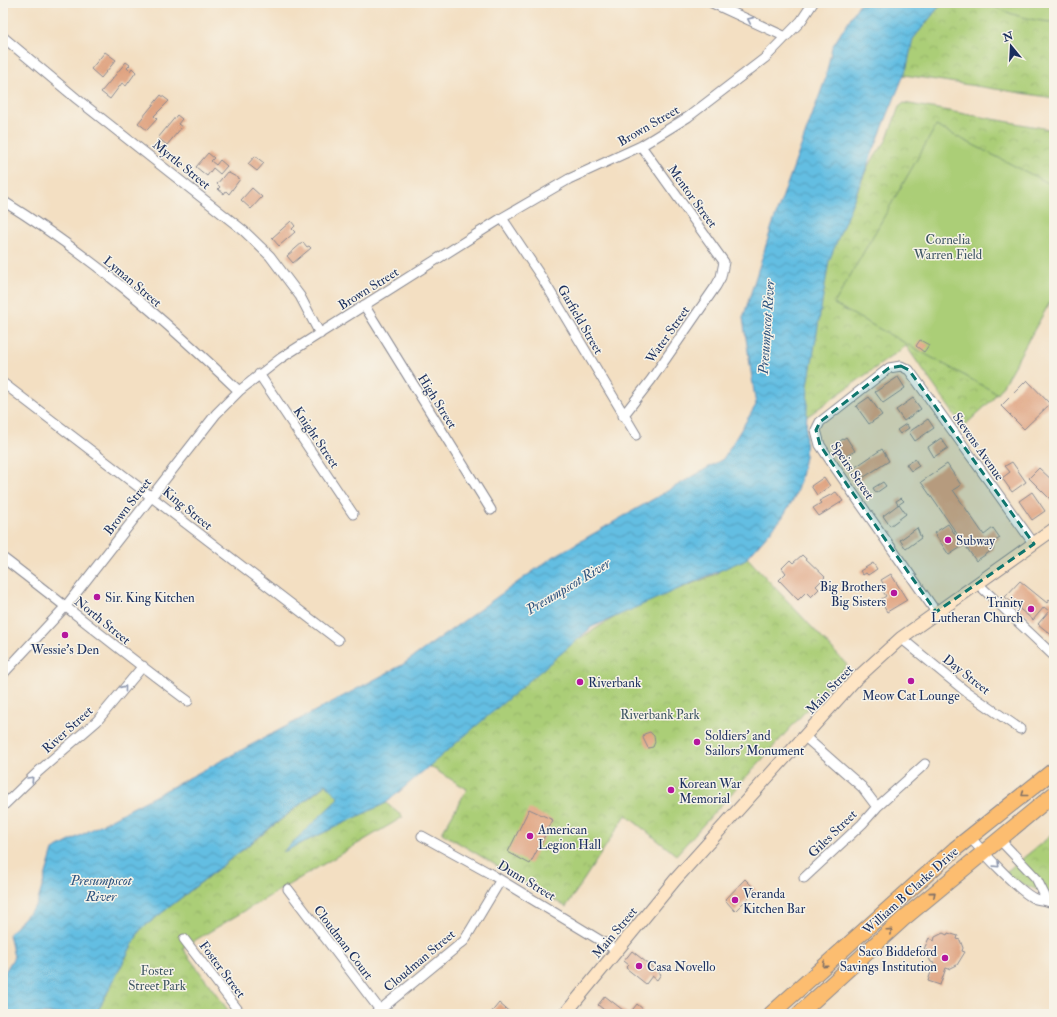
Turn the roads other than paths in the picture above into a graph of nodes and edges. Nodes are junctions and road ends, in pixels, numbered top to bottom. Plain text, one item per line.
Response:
1 (712, 3) edge
2 (813, 3) edge
3 (3, 37) edge
4 (786, 37) junction
5 (641, 146) junction
6 (3, 201) edge
7 (502, 218) junction
8 (724, 262) joint
9 (364, 305) junction
10 (320, 334) junction
11 (901, 366) joint
12 (259, 374) junction
13 (3, 383) edge
14 (239, 391) junction
15 (623, 416) junction
16 (636, 434) dead end
17 (152, 496) junction
18 (491, 510) dead end
19 (353, 514) dead end
20 (1054, 528) edge
21 (1034, 544) junction
22 (3, 558) edge
23 (977, 583) junction
24 (66, 606) junction
25 (936, 612) junction
26 (901, 638) junction
27 (338, 640) dead end
28 (1054, 656) edge
29 (142, 666) junction
30 (3, 674) edge
31 (188, 701) dead end
32 (1020, 729) dead end
33 (804, 736) junction
34 (925, 764) dead end
35 (1054, 770) edge
36 (1054, 794) edge
37 (3, 806) edge
38 (877, 807) junction
39 (422, 836) dead end
40 (970, 837) junction
41 (999, 839) junction
42 (983, 852) junction
43 (804, 878) dead end
44 (500, 881) junction
45 (288, 889) dead end
46 (1051, 902) edge
47 (184, 939) dead end
48 (616, 950) junction
49 (377, 1012) edge
50 (241, 1014) edge
51 (565, 1014) edge
52 (771, 1014) edge
53 (799, 1014) edge

4 -> 1 street
2 - 4 street, Brown Street
3 - 10 street, Myrtle Street
4 - 5 street, Brown Street
5 - 7 street, Brown Street
5 - 8 street, Mentor Street
6 - 14 street, Lyman Street
7 - 9 street, Brown Street
7 - 15 street, Garfield Street
8 - 15 street, Water Street
9 - 10 street, Brown Street
9 - 18 street, High Street
10 - 12 street, Brown Street
11 - 21 street, Stevens Avenue
11 - 25 street, Speirs Street
12 - 14 street, Brown Street
12 - 19 street, Knight Street
13 - 17 street, King Street
14 - 17 street, Brown Street
15 - 16 street, Garfield Street
17 - 24 street, Brown Street
17 - 27 street, King Street
20 - 21 main road, Main Street
21 - 23 main road, Main Street
22 - 24 street, North Street
23 - 25 main road, Main Street
23 - 28 street
24 - 29 street, North Street
24 - 30 street, Brown Street
25 - 26 main road, Main Street
26 - 32 street, Day Street
26 - 33 main road, Main Street
29 - 31 street, North Street
37 -> 29 street, River Street
33 - 38 street
33 - 48 main road, Main Street
34 - 38 street, Giles Street
35 -> 40 highway, William B Clarke Drive
36 - 41 highway, William B Clarke Drive
38 - 43 street, Giles Street
39 - 44 street, Dunn Street
40 - 42 street
40 -> 52 highway, William B Clarke Drive
41 - 42 highway, William B Clarke Drive
41 - 46 street
42 -> 46 street
53 -> 42 highway, William B Clarke Drive
44 - 48 street, Dunn Street
44 - 49 street, Cloudman Street
45 - 49 street, Cloudman Court
47 - 50 street, Foster Street
48 - 51 main road, Main Street

